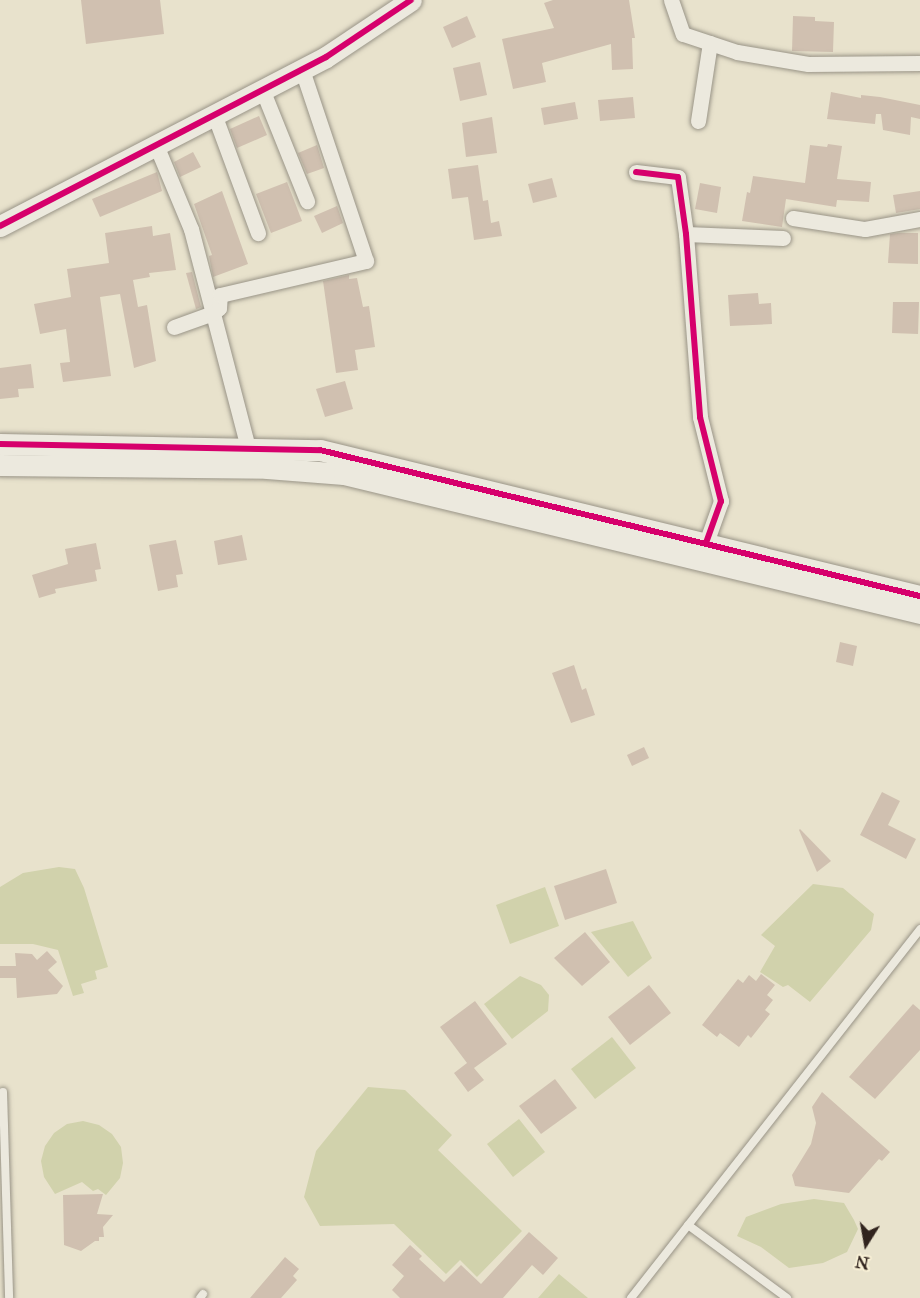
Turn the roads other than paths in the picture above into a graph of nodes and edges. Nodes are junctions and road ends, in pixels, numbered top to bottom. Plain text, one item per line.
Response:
1 (411, 0) edge
2 (671, 0) edge
3 (710, 43) junction
4 (920, 63) edge
5 (302, 70) junction
6 (262, 89) junction
7 (214, 114) junction
8 (698, 121) dead end
9 (156, 145) junction
10 (636, 172) dead end
11 (307, 201) dead end
12 (793, 218) dead end
13 (920, 219) edge
14 (0, 225) edge
15 (258, 233) dead end
16 (686, 234) junction
17 (783, 238) dead end
18 (213, 313) junction
19 (174, 327) dead end
20 (0, 444) edge
21 (249, 457) junction
22 (0, 465) edge
23 (706, 543) junction
24 (920, 596) edge
25 (920, 613) edge
26 (920, 929) edge
27 (3, 1092) dead end
28 (688, 1225) junction
29 (9, 1298) edge
30 (631, 1298) edge
31 (787, 1298) edge

1 - 5 street
2 - 3 street
3 - 4 street
3 - 8 street
5 - 6 street
5 - 18 street
6 - 7 street
6 - 11 street
7 - 9 street
7 - 15 street
9 - 14 street
9 - 18 street
10 - 16 street
12 - 13 street
16 - 17 street
16 - 23 street
18 - 19 street
18 - 21 street
20 - 21 street
21 - 22 street
21 - 23 street
21 - 25 street
23 - 24 street
26 - 28 lane
27 - 29 lane
28 - 30 lane
28 - 31 lane

